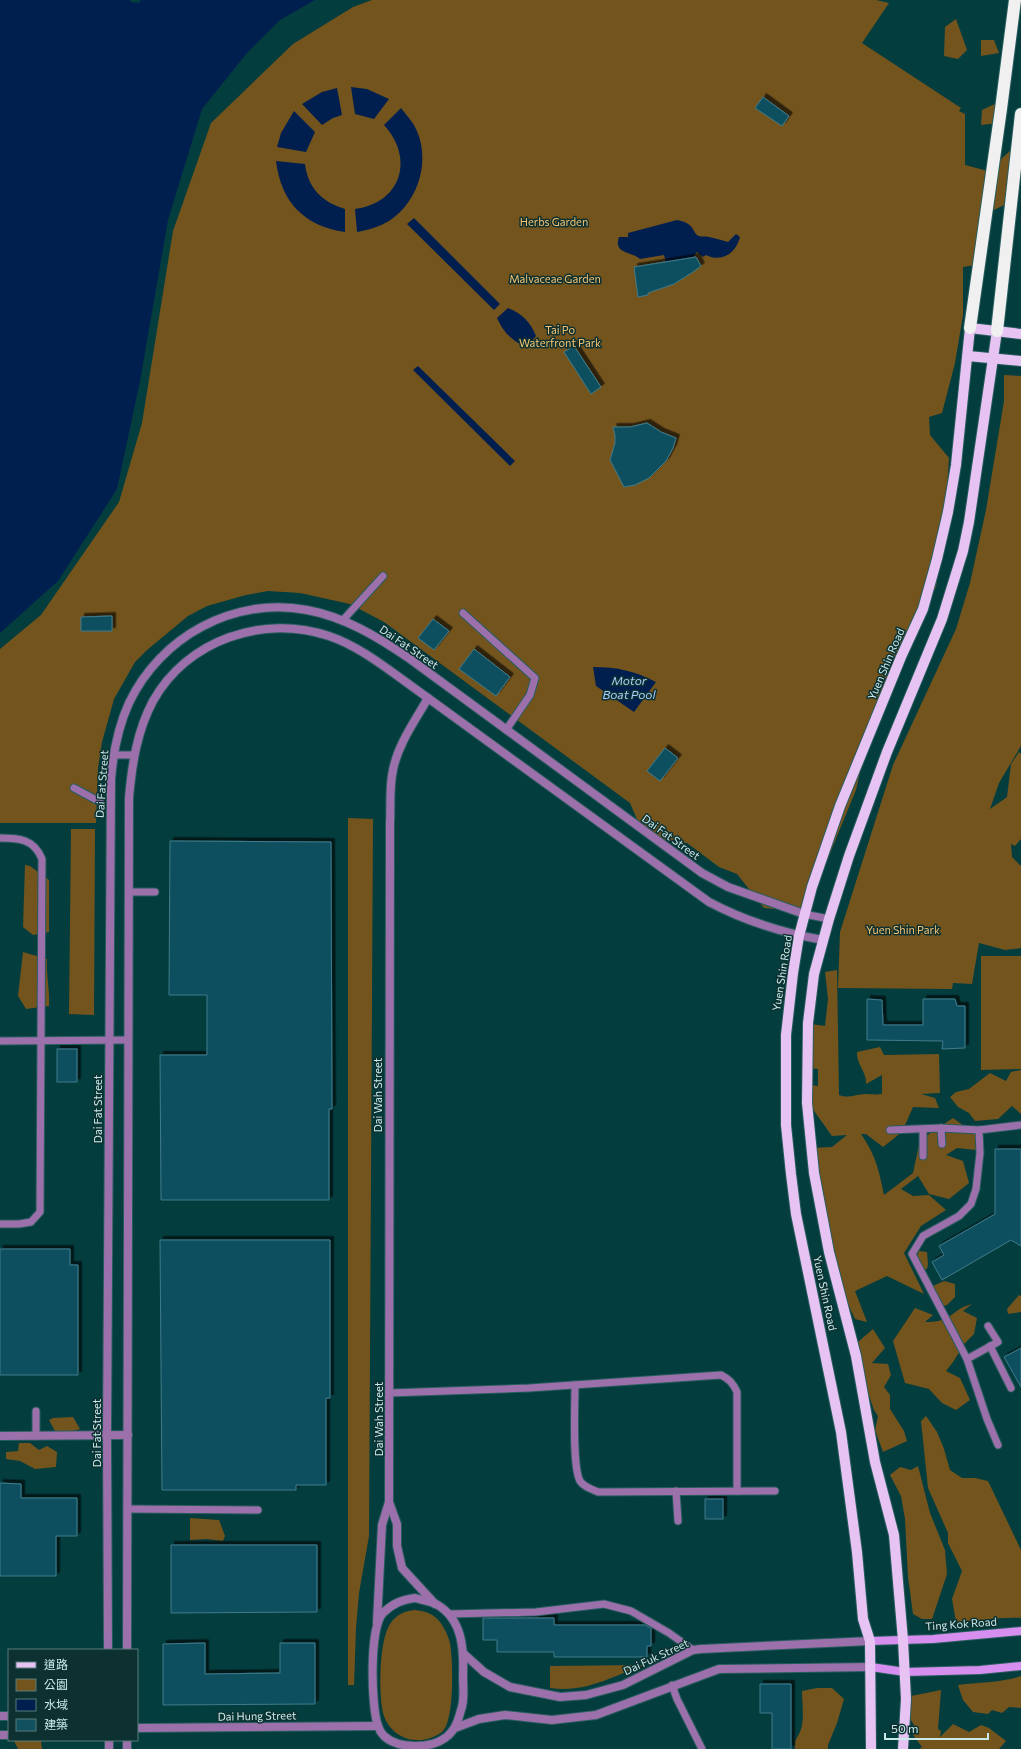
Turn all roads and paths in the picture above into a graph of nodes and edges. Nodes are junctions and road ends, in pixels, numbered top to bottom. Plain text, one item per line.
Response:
1 (1015, 0) edge
2 (1021, 114) edge
3 (1017, 154) junction
4 (1021, 174) edge
5 (970, 328) junction
6 (997, 331) junction
7 (1021, 334) edge
8 (968, 356) junction
9 (993, 359) junction
10 (1021, 361) edge
11 (383, 576) dead end
12 (463, 613) dead end
13 (343, 620) junction
14 (428, 698) junction
15 (506, 730) junction
16 (114, 755) junction
17 (134, 756) junction
18 (74, 788) dead end
19 (100, 802) dead end
20 (0, 838) edge
21 (129, 892) junction
22 (155, 892) dead end
23 (804, 914) junction
24 (828, 918) junction
25 (799, 936) junction
26 (823, 940) junction
27 (40, 1040) junction
28 (110, 1040) junction
29 (128, 1040) junction
30 (0, 1041) edge
31 (1021, 1125) edge
32 (941, 1128) junction
33 (923, 1129) junction
34 (890, 1130) dead end
35 (979, 1130) junction
36 (942, 1144) dead end
37 (923, 1156) dead end
38 (0, 1224) edge
39 (988, 1326) dead end
40 (990, 1346) junction
41 (967, 1359) junction
42 (575, 1385) junction
43 (1011, 1388) dead end
44 (390, 1393) junction
45 (36, 1411) dead end
46 (128, 1435) junction
47 (0, 1436) edge
48 (36, 1436) junction
49 (107, 1436) junction
50 (998, 1445) dead end
51 (676, 1491) junction
52 (737, 1491) junction
53 (775, 1491) dead end
54 (390, 1502) junction
55 (128, 1509) junction
56 (258, 1510) dead end
57 (678, 1521) dead end
58 (435, 1604) junction
59 (449, 1614) junction
60 (376, 1626) junction
61 (1021, 1631) edge
62 (903, 1640) junction
63 (870, 1641) junction
64 (108, 1649) edge
65 (127, 1649) edge
66 (692, 1650) junction
67 (464, 1654) junction
68 (1021, 1666) edge
69 (871, 1667) junction
70 (905, 1672) junction
71 (672, 1685) junction
72 (378, 1726) junction
73 (138, 1728) edge
74 (455, 1728) junction
75 (394, 1747) edge
76 (430, 1748) edge
77 (702, 1749) edge
78 (871, 1749) edge
79 (903, 1749) edge

1 - 5 highway
2 - 3 highway
3 - 4 highway
3 - 6 highway
5 - 6 main road
5 - 8 main road, Yuen Shin Road
6 - 7 main road
6 - 9 main road, Yuen Shin Road
8 - 9 main road
8 - 23 main road, Yuen Shin Road
9 - 10 main road
9 - 24 main road, Yuen Shin Road
11 - 13 lane
12 - 15 lane
13 - 15 street, Dai Fat Street
13 - 16 street, Dai Fat Street
14 - 17 street
14 - 25 street
14 - 44 street, Dai Wah Street
15 - 23 street, Dai Fat Street
16 - 17 lane
16 - 28 street, Dai Fat Street
17 - 21 street
18 - 19 lane
20 - 27 lane
21 - 22 lane
21 - 29 street
23 - 24 lane, Dai Fat Street
23 - 25 main road, Yuen Shin Road
24 - 26 main road, Yuen Shin Road
25 - 26 street
25 - 63 main road, Yuen Shin Road
26 - 62 main road, Yuen Shin Road
27 - 28 lane
27 - 30 lane
27 - 38 lane
28 - 29 lane
28 - 49 street, Dai Fat Street
29 - 46 street
31 - 35 lane
32 - 33 lane
32 - 35 lane
32 - 36 lane
33 - 34 lane
33 - 37 lane
35 - 41 lane
39 - 40 lane
40 - 41 lane
40 - 43 lane
41 - 50 lane
42 - 44 lane
42 - 51 lane
42 - 52 lane
44 - 54 street, Dai Wah Street
45 - 48 lane
46 - 49 street
46 - 55 street
47 - 48 street
48 - 49 street
49 - 64 street, Dai Fat Street
51 - 52 lane
51 - 57 lane
52 - 53 lane
54 - 58 street, Dai Wah Street
54 - 60 street, Dai Wah Street
55 - 56 lane
55 - 65 street
58 - 59 street
58 - 60 street
59 - 66 lane
59 - 67 street
60 - 72 street
61 - 62 main road, Ting Kok Road
62 - 63 main road, Ting Kok Road
62 - 70 main road
63 - 66 street, Dai Fuk Street
63 - 69 main road
66 - 67 street, Dai Fuk Street
67 - 74 street
68 - 70 main road
69 - 70 main road
69 - 71 street
69 - 78 main road
70 - 79 main road
71 - 74 street
71 - 77 lane
72 - 73 street, Dai Hung Street
72 - 75 street
74 - 76 street
75 - 76 street

